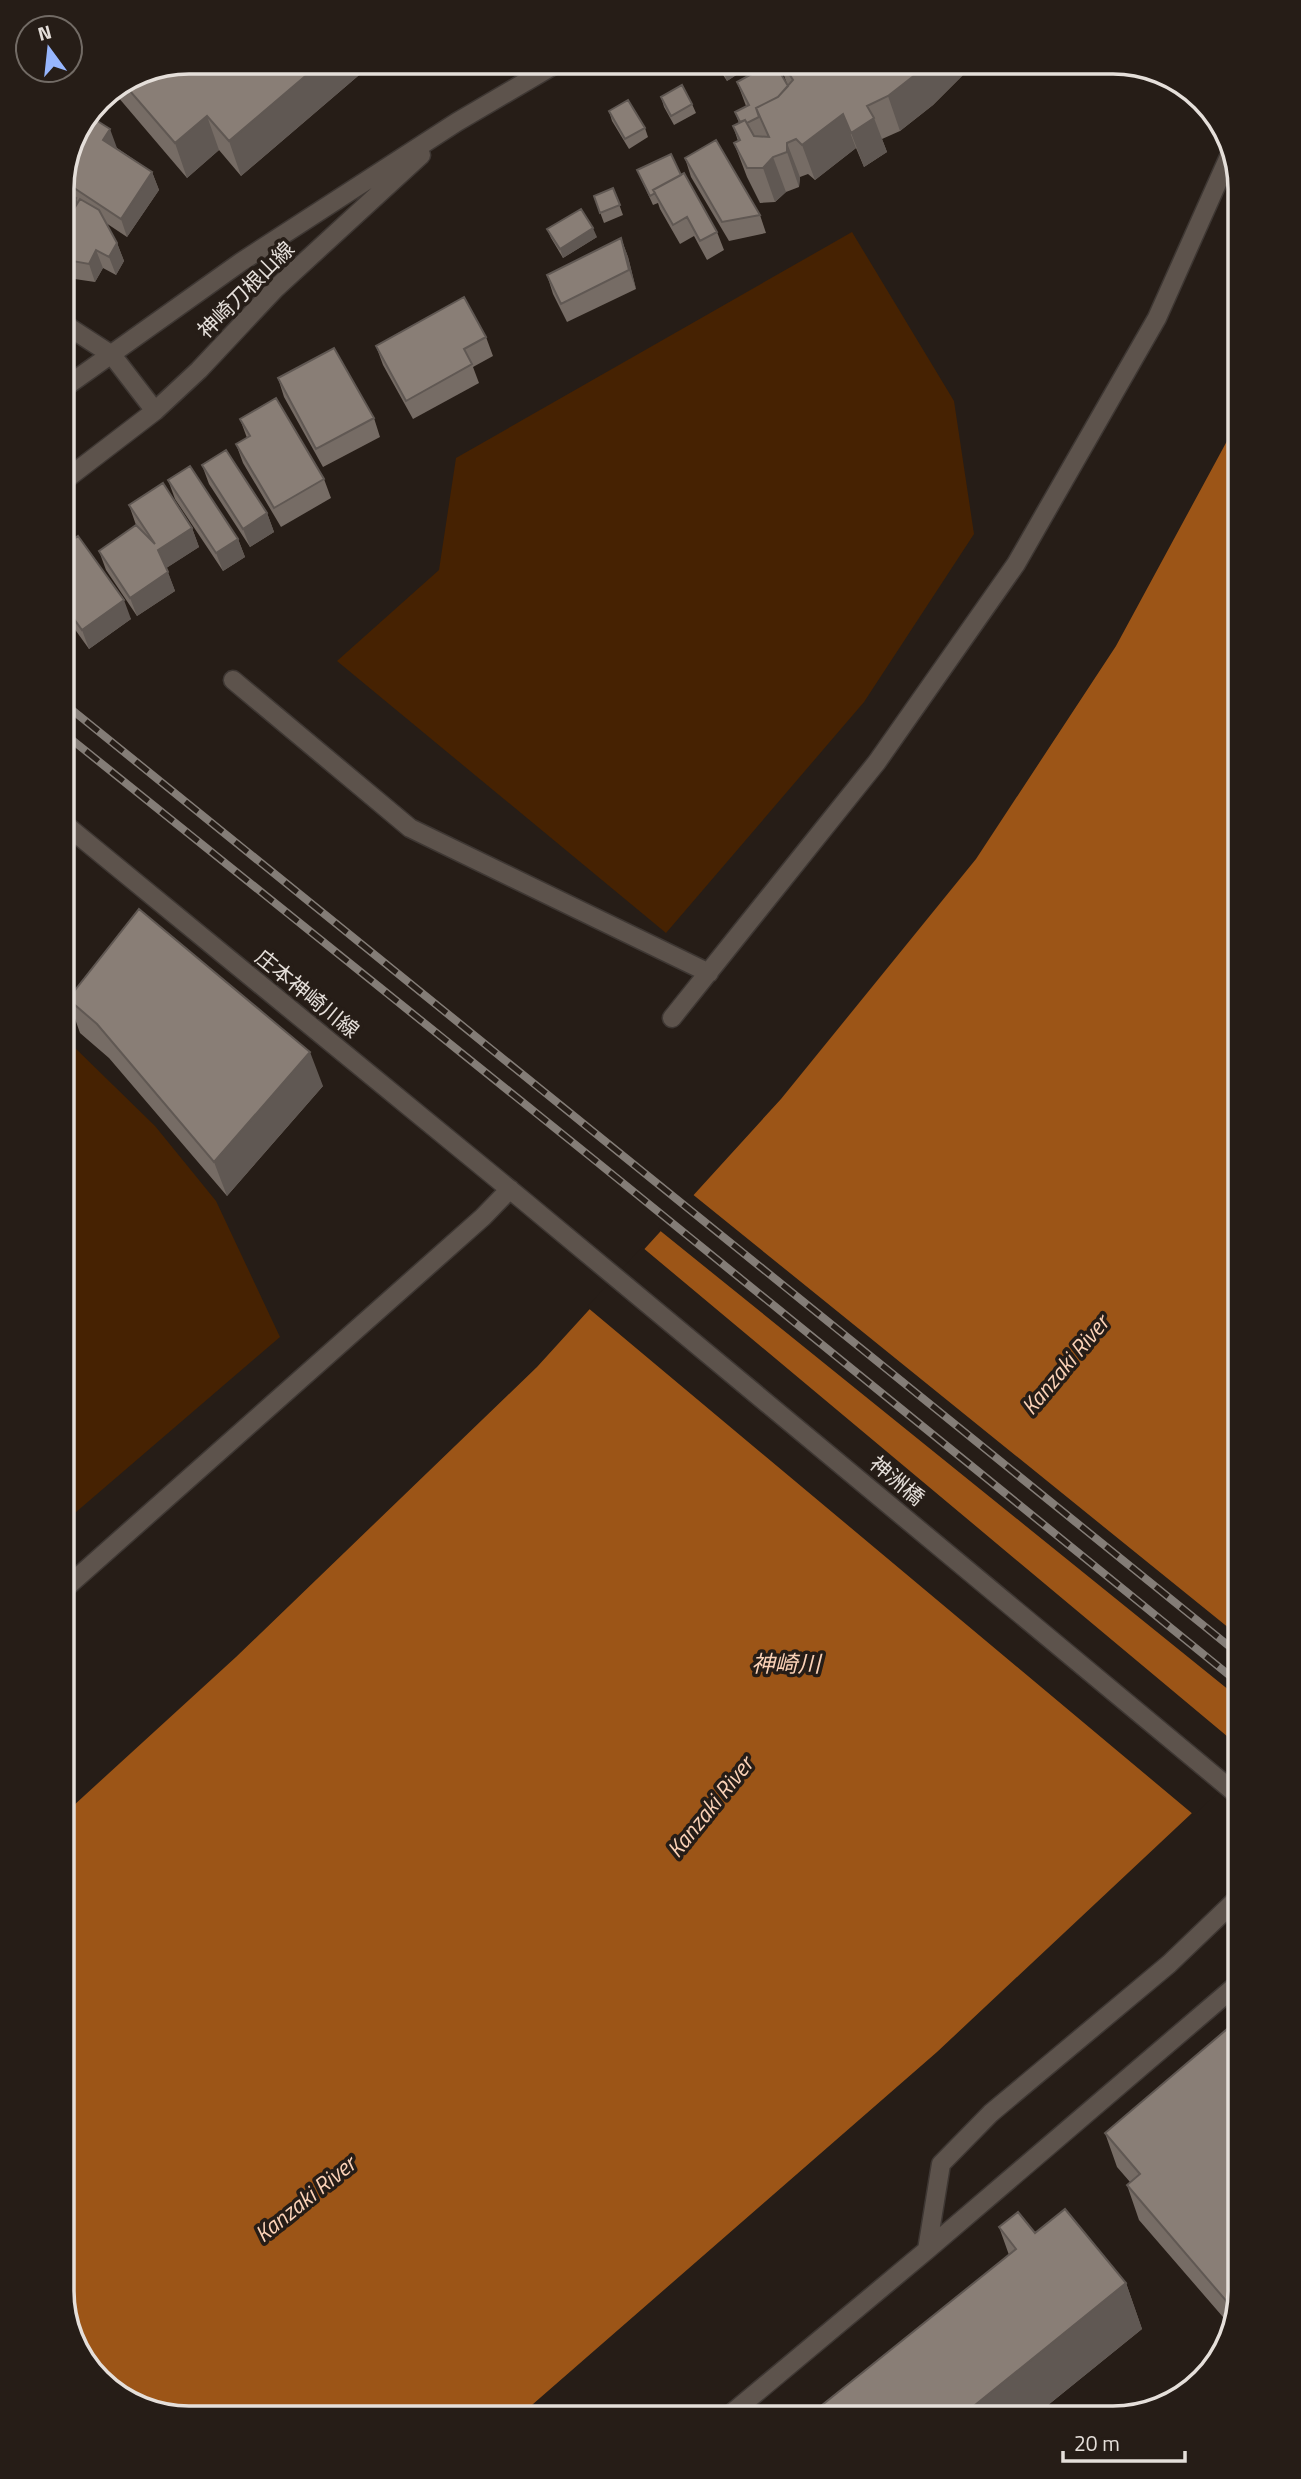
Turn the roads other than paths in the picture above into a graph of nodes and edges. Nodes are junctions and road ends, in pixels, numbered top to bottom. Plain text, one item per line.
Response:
1 (539, 74) edge
2 (457, 122) junction
3 (1225, 166) edge
4 (74, 330) edge
5 (112, 355) junction
6 (74, 381) edge
7 (155, 411) junction
8 (74, 472) edge
9 (233, 680) dead end
10 (74, 832) edge
11 (709, 973) junction
12 (672, 1018) dead end
13 (509, 1189) junction
14 (524, 1201) joint
15 (74, 1580) edge
16 (1228, 1787) edge
17 (1228, 1907) edge
18 (1228, 1992) edge
19 (927, 2250) junction
20 (741, 2406) edge

1 - 2 street, 神崎刀根山線
2 - 5 street, 神崎刀根山線
2 - 7 street, 神崎刀根山線
3 - 11 street
4 - 5 street
5 - 6 street, 神崎刀根山線
5 - 7 street
7 - 8 street, 神崎刀根山線
9 - 11 street
10 - 13 street, 庄本神崎川線
11 - 12 street
13 - 14 street, 庄本神崎川線
13 - 15 street
14 - 16 street, 神洲橋
17 - 19 street
18 - 19 street
19 - 20 street

